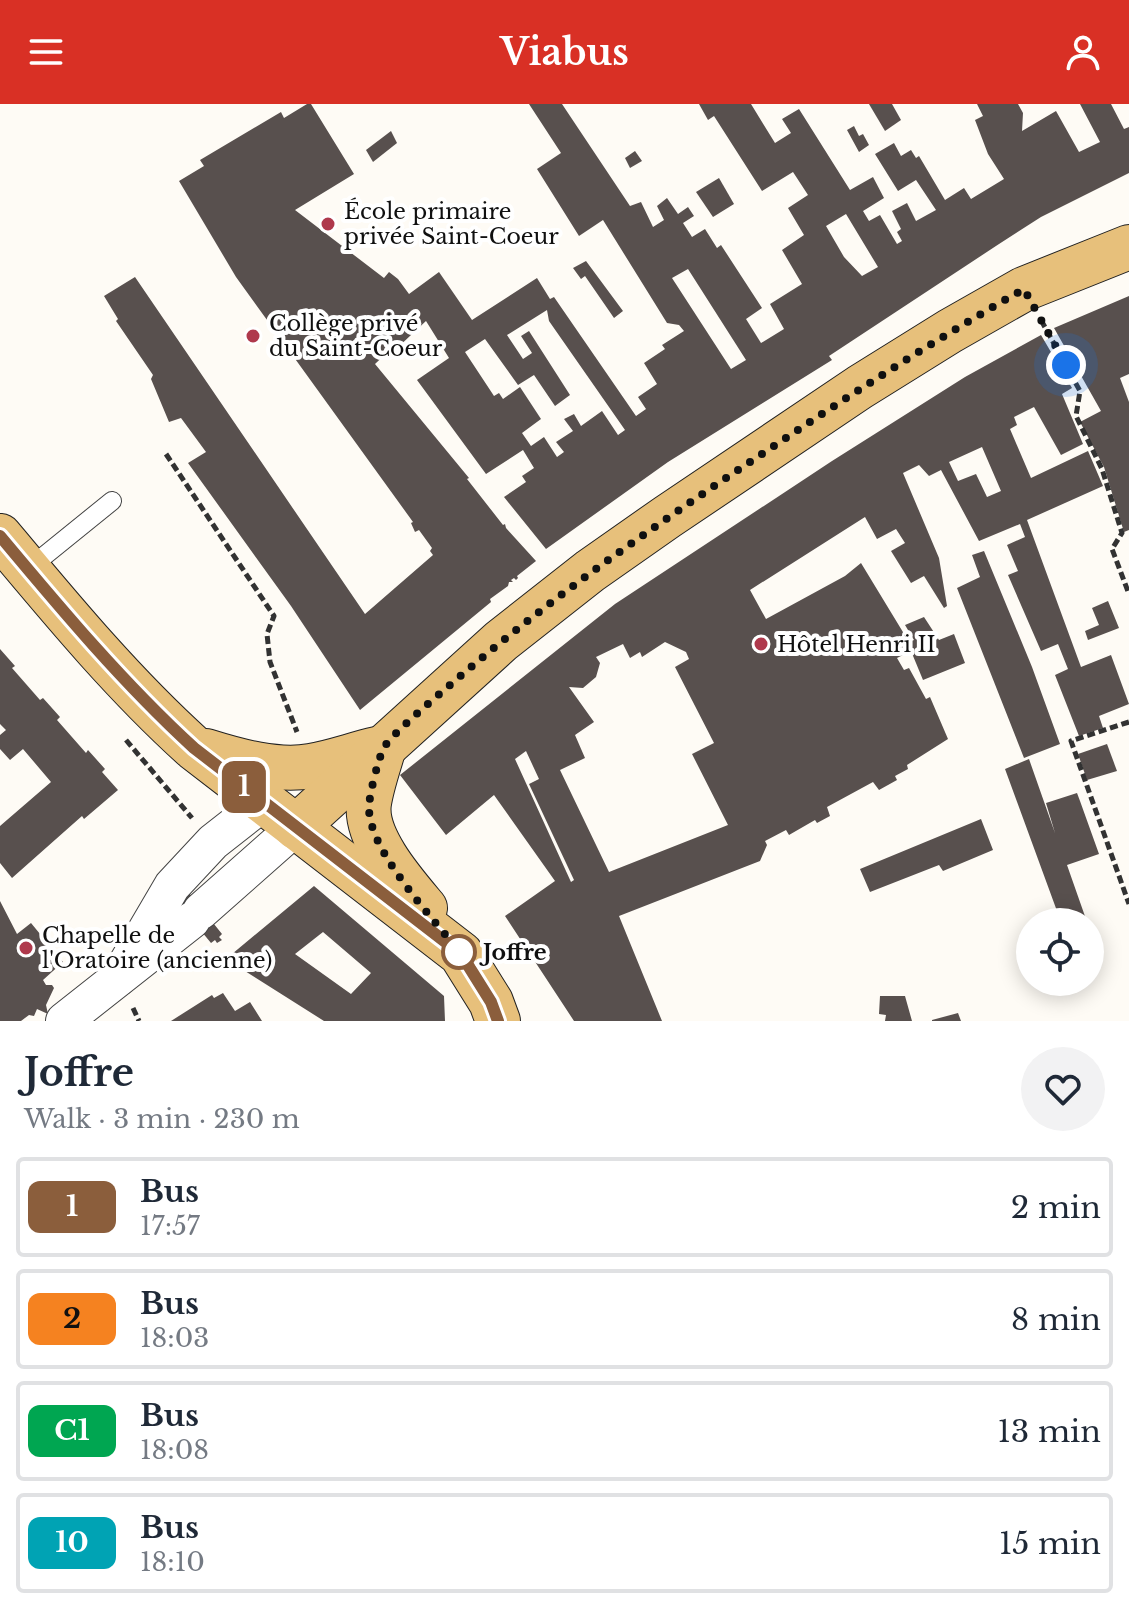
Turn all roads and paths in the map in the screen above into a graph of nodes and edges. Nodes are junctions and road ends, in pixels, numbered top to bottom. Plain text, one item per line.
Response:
1 (1129, 247) edge
2 (1024, 289) junction
3 (166, 454) dead end
4 (112, 501) dead end
5 (0, 536) edge
6 (28, 569) junction
7 (1129, 594) edge
8 (1129, 722) edge
9 (384, 747) junction
10 (194, 748) junction
11 (309, 766) junction
12 (280, 814) junction
13 (1129, 904) edge
14 (461, 954) junction
15 (118, 978) junction
16 (64, 1021) edge
17 (498, 1021) edge

1 - 2 main road
2 - 7 path
2 - 9 main road
3 - 11 path
4 - 6 lane
5 - 6 main road
6 - 10 main road
8 - 13 path
9 - 11 main road
9 - 12 main road
9 - 14 main road
10 - 11 main road
10 - 12 main road
11 - 12 main road
12 - 14 main road
12 - 15 street
12 - 15 street
14 - 17 main road
15 - 16 street

